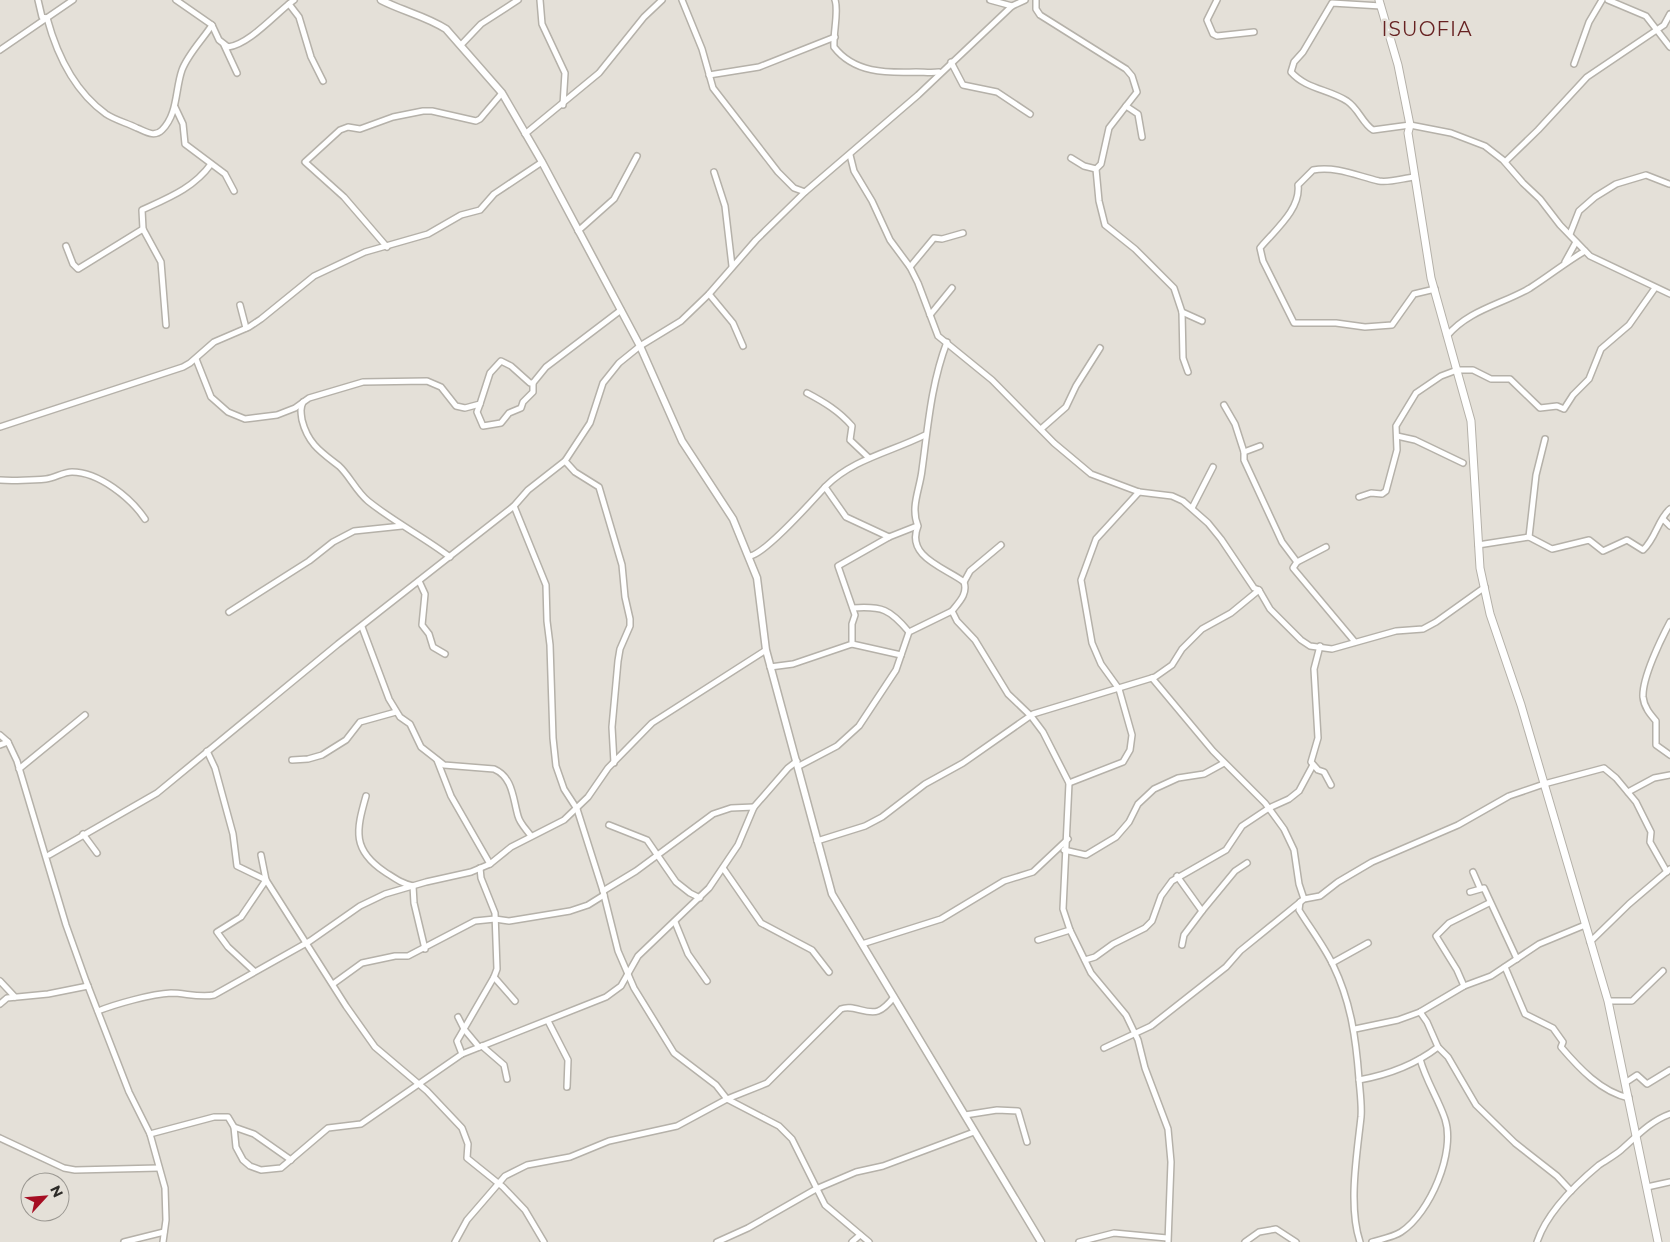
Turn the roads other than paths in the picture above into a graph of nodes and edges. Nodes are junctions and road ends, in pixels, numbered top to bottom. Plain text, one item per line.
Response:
1 (38, 0) edge
2 (72, 0) edge
3 (176, 0) edge
4 (294, 0) edge
5 (381, 0) edge
6 (518, 0) edge
7 (540, 0) edge
8 (662, 0) edge
9 (682, 0) edge
10 (835, 0) edge
11 (990, 0) edge
12 (1026, 0) edge
13 (1036, 0) edge
14 (1217, 0) edge
15 (1602, 0) edge
16 (1608, 0) edge
17 (1380, 3) edge
18 (289, 4) junction
19 (1012, 6) junction
20 (1670, 14) edge
21 (47, 18) junction
22 (212, 25) junction
23 (1657, 28) junction
24 (1254, 32) dead end
25 (835, 36) junction
26 (224, 45) junction
27 (461, 45) junction
28 (1670, 47) edge
29 (0, 50) edge
30 (951, 62) junction
31 (1574, 64) dead end
32 (940, 72) junction
33 (237, 74) dead end
34 (709, 75) junction
35 (323, 81) dead end
36 (502, 93) junction
37 (563, 105) junction
38 (1126, 106) junction
39 (175, 107) junction
40 (1030, 114) dead end
41 (1410, 125) junction
42 (526, 134) junction
43 (1142, 137) dead end
44 (850, 155) junction
45 (637, 156) dead end
46 (1071, 158) dead end
47 (542, 162) junction
48 (1505, 162) junction
49 (211, 164) junction
50 (1096, 169) junction
51 (714, 172) dead end
52 (1414, 177) junction
53 (1669, 184) dead end
54 (234, 191) dead end
55 (805, 192) junction
56 (143, 229) junction
57 (578, 232) junction
58 (963, 233) dead end
59 (1570, 234) junction
60 (1576, 242) junction
61 (66, 246) dead end
62 (387, 246) junction
63 (1585, 251) junction
64 (1565, 262) junction
65 (732, 266) junction
66 (910, 267) junction
67 (952, 288) dead end
68 (1434, 288) junction
69 (1655, 288) junction
70 (709, 294) junction
71 (1670, 294) edge
72 (240, 305) dead end
73 (620, 310) junction
74 (1182, 312) junction
75 (930, 315) junction
76 (1202, 321) dead end
77 (166, 325) dead end
78 (246, 328) junction
79 (1448, 336) junction
80 (947, 342) junction
81 (640, 346) junction
82 (743, 346) dead end
83 (1100, 348) dead end
84 (196, 359) junction
85 (1457, 370) junction
86 (1188, 372) dead end
87 (531, 384) junction
88 (807, 393) dead end
89 (480, 404) junction
90 (1224, 405) dead end
91 (300, 406) junction
92 (0, 427) edge
93 (1041, 429) junction
94 (925, 435) junction
95 (1396, 436) junction
96 (1545, 439) dead end
97 (1260, 446) dead end
98 (1244, 452) junction
99 (869, 458) junction
100 (564, 461) junction
101 (1463, 463) dead end
102 (1213, 467) dead end
103 (0, 480) edge
104 (825, 487) junction
105 (1139, 492) junction
106 (1359, 497) dead end
107 (514, 506) junction
108 (1192, 508) junction
109 (1670, 509) edge
110 (145, 519) dead end
111 (1663, 520) junction
112 (402, 526) junction
113 (918, 526) junction
114 (1670, 526) edge
115 (889, 537) junction
116 (1529, 537) junction
117 (1002, 545) dead end
118 (1478, 545) junction
119 (1326, 547) dead end
120 (750, 556) junction
121 (450, 557) junction
122 (1297, 562) junction
123 (419, 581) junction
124 (964, 582) junction
125 (1486, 586) junction
126 (1259, 590) junction
127 (853, 608) junction
128 (952, 611) junction
129 (229, 612) dead end
130 (1670, 622) edge
131 (362, 627) junction
132 (908, 632) junction
133 (1355, 642) junction
134 (852, 644) junction
135 (1320, 646) junction
136 (766, 650) junction
137 (445, 654) dead end
138 (900, 655) junction
139 (770, 667) junction
140 (1151, 680) junction
141 (1120, 689) junction
142 (396, 712) junction
143 (85, 715) dead end
144 (1032, 716) junction
145 (0, 735) edge
146 (8, 742) junction
147 (0, 745) edge
148 (207, 751) junction
149 (1670, 755) edge
150 (292, 760) dead end
151 (614, 763) junction
152 (1224, 763) junction
153 (798, 764) junction
154 (1313, 765) junction
155 (442, 766) junction
156 (18, 769) junction
157 (1670, 775) edge
158 (1069, 783) junction
159 (1544, 784) junction
160 (1331, 785) dead end
161 (1628, 792) junction
162 (366, 796) dead end
163 (754, 807) junction
164 (1269, 808) junction
165 (577, 809) junction
166 (609, 825) dead end
167 (83, 834) junction
168 (531, 836) junction
169 (1068, 839) junction
170 (818, 841) junction
171 (44, 848) junction
172 (1067, 850) junction
173 (1057, 851) junction
174 (97, 853) dead end
175 (49, 855) junction
176 (261, 855) dead end
177 (656, 855) junction
178 (1247, 863) dead end
179 (48, 864) junction
180 (490, 864) junction
181 (480, 868) junction
182 (722, 868) junction
183 (1668, 871) edge
184 (1473, 872) dead end
185 (1177, 876) junction
186 (266, 880) junction
187 (413, 886) junction
188 (1480, 888) junction
189 (1470, 892) dead end
190 (603, 893) junction
191 (700, 898) junction
192 (1302, 901) junction
193 (1489, 903) junction
194 (1292, 908) junction
195 (1299, 910) junction
196 (1202, 911) junction
197 (495, 919) junction
198 (675, 922) junction
199 (1586, 926) junction
200 (1070, 930) junction
201 (1038, 940) dead end
202 (305, 942) junction
203 (1590, 942) junction
204 (1368, 943) dead end
205 (862, 944) junction
206 (1182, 945) dead end
207 (425, 949) junction
208 (1517, 959) junction
209 (1085, 960) junction
210 (1332, 963) junction
211 (1505, 967) junction
212 (254, 971) junction
213 (1663, 971) dead end
214 (829, 972) dead end
215 (628, 973) junction
216 (494, 977) junction
217 (0, 981) edge
218 (707, 981) dead end
219 (332, 984) junction
220 (88, 986) junction
221 (1464, 986) junction
222 (15, 997) junction
223 (894, 998) junction
224 (515, 1001) dead end
225 (1608, 1001) junction
226 (0, 1004) edge
227 (98, 1011) junction
228 (1420, 1012) junction
229 (458, 1017) dead end
230 (548, 1020) junction
231 (464, 1029) junction
232 (1355, 1029) junction
233 (1135, 1034) junction
234 (481, 1046) junction
235 (1104, 1048) dead end
236 (1438, 1048) junction
237 (462, 1054) junction
238 (1420, 1059) junction
239 (1670, 1070) edge
240 (507, 1079) dead end
241 (1359, 1080) junction
242 (1625, 1083) junction
243 (418, 1084) junction
244 (567, 1087) dead end
245 (1629, 1098) junction
246 (727, 1100) junction
247 (1670, 1114) edge
248 (965, 1115) junction
249 (234, 1126) junction
250 (974, 1132) junction
251 (150, 1134) junction
252 (1637, 1134) junction
253 (0, 1138) edge
254 (1027, 1142) dead end
255 (291, 1160) junction
256 (159, 1168) junction
257 (1670, 1182) edge
258 (499, 1183) junction
259 (1647, 1188) junction
260 (816, 1189) junction
261 (1571, 1191) junction
262 (164, 1232) junction
263 (860, 1235) junction
264 (1167, 1240) edge
265 (124, 1242) edge
266 (163, 1242) edge
267 (455, 1242) edge
268 (544, 1242) edge
269 (717, 1242) edge
270 (852, 1242) edge
271 (869, 1242) edge
272 (1041, 1242) edge
273 (1079, 1242) edge
274 (1245, 1242) edge
275 (1296, 1242) edge
276 (1359, 1242) edge
277 (1372, 1242) edge
278 (1537, 1242) edge
279 (1658, 1242) edge

1 - 21 street
2 - 21 street
3 - 22 street
4 - 18 street
5 - 27 street
6 - 27 street
7 - 37 street
8 - 37 street
9 - 34 street
10 - 25 street
11 - 19 street
12 - 19 street
13 - 38 street
14 - 24 street
15 - 31 street
16 - 23 street
17 - 41 main road
17 - 41 street
18 - 26 street
18 - 35 street
19 - 30 street
20 - 23 street
21 - 29 street
21 - 39 street
22 - 26 street
22 - 39 street
23 - 28 street
23 - 48 street
25 - 32 street
25 - 34 street
26 - 33 street
27 - 36 street
30 - 32 street
30 - 40 street
32 - 44 street
34 - 55 street
36 - 42 street
36 - 62 street
37 - 42 street
38 - 43 street
38 - 50 street
39 - 49 street
41 - 48 street
41 - 52 main road
42 - 47 street
44 - 55 street
44 - 66 street
45 - 57 street
46 - 50 street
47 - 57 street
47 - 62 street
48 - 59 street
49 - 54 street
49 - 56 street
50 - 74 street
51 - 65 street
52 - 68 main road
52 - 68 street
53 - 59 street
55 - 65 street
56 - 61 street
56 - 77 street
57 - 73 street
58 - 66 street
59 - 60 street
60 - 63 street
60 - 64 street
62 - 78 street
63 - 64 street
63 - 69 street
64 - 79 street
65 - 70 street
66 - 75 street
67 - 75 street
68 - 79 main road
69 - 71 street
69 - 85 street
70 - 81 street
70 - 82 street
72 - 78 street
73 - 81 street
73 - 87 street
74 - 76 street
74 - 86 street
75 - 80 street
78 - 84 street
79 - 85 main road
80 - 93 street
80 - 94 street
81 - 100 street
81 - 120 street
83 - 93 street
84 - 91 street
84 - 92 street
85 - 95 street
85 - 118 main road
87 - 89 street
87 - 89 street
88 - 99 street
89 - 91 street
90 - 98 street
91 - 112 street
93 - 105 street
94 - 99 street
94 - 113 street
95 - 101 street
95 - 106 street
96 - 116 street
97 - 98 street
98 - 122 street
99 - 104 street
100 - 107 street
100 - 151 street
102 - 108 street
103 - 110 street
104 - 115 street
104 - 120 street
105 - 108 street
105 - 141 street
107 - 121 street
107 - 165 street
108 - 126 street
109 - 111 street
111 - 114 street
111 - 116 street
112 - 121 street
112 - 129 street
113 - 115 street
113 - 124 street
115 - 127 street
116 - 118 street
117 - 124 street
118 - 125 main road
119 - 122 street
120 - 136 street
121 - 123 street
122 - 133 street
123 - 131 street
123 - 137 street
124 - 128 street
125 - 133 street
125 - 159 main road
126 - 135 street
126 - 140 street
127 - 132 street
127 - 134 street
128 - 132 street
128 - 144 street
130 - 149 street
131 - 142 street
131 - 148 street
132 - 138 street
133 - 135 street
134 - 138 street
134 - 139 street
135 - 154 street
136 - 139 street
136 - 151 street
138 - 153 street
139 - 153 street
140 - 141 street
140 - 152 street
141 - 144 street
141 - 158 street
142 - 150 street
142 - 155 street
143 - 156 street
144 - 158 street
144 - 170 street
145 - 146 street
146 - 147 street
146 - 156 street
148 - 167 street
148 - 186 street
151 - 165 street
152 - 164 street
152 - 172 street
153 - 163 street
153 - 170 street
154 - 160 street
154 - 164 street
155 - 168 street
155 - 180 street
156 - 171 street
157 - 161 street
158 - 169 street
159 - 161 street
159 - 192 street
159 - 199 main road
161 - 183 street
162 - 187 street
163 - 177 street
163 - 182 street
164 - 185 street
164 - 192 street
165 - 168 street
165 - 190 street
166 - 177 street
167 - 174 street
167 - 175 street
168 - 180 street
169 - 172 street
169 - 173 street
170 - 205 street
171 - 175 street
171 - 179 street
172 - 173 street
172 - 200 street
173 - 205 street
175 - 179 street
176 - 186 street
177 - 190 street
177 - 191 street
178 - 196 street
179 - 220 street
180 - 181 street
181 - 187 street
181 - 197 street
182 - 191 street
182 - 214 street
183 - 203 street
184 - 188 street
185 - 196 street
185 - 209 street
186 - 202 street
186 - 212 street
187 - 202 street
187 - 207 street
188 - 189 street
188 - 193 street
190 - 197 street
190 - 215 street
191 - 198 street
192 - 194 street
192 - 195 street
193 - 208 street
193 - 221 street
194 - 195 street
194 - 233 street
195 - 210 street
196 - 206 street
197 - 207 street
197 - 216 street
198 - 215 street
198 - 218 street
199 - 203 main road
199 - 208 street
200 - 201 street
200 - 209 street
202 - 212 street
202 - 219 street
203 - 225 main road
204 - 210 street
205 - 223 street
207 - 219 street
208 - 211 street
209 - 233 street
210 - 232 street
211 - 221 street
211 - 245 street
212 - 227 street
213 - 225 street
215 - 230 street
215 - 246 street
216 - 224 street
216 - 231 street
217 - 222 street
219 - 243 street
220 - 222 street
220 - 227 street
221 - 228 street
222 - 226 street
223 - 246 street
223 - 248 street
225 - 242 main road
227 - 251 street
228 - 232 street
228 - 236 street
229 - 231 street
230 - 234 street
230 - 244 street
231 - 234 street
231 - 237 street
232 - 241 street
233 - 235 street
233 - 264 street
234 - 237 street
234 - 240 street
236 - 238 street
236 - 261 street
237 - 243 street
238 - 241 street
238 - 277 street
239 - 242 street
241 - 276 street
242 - 245 main road
243 - 255 street
243 - 258 street
245 - 252 main road
246 - 258 street
246 - 260 street
247 - 252 street
248 - 250 street
248 - 254 street
249 - 251 street
249 - 255 street
249 - 255 street
250 - 260 street
250 - 272 street
251 - 256 street
252 - 259 main road
252 - 261 street
253 - 256 street
256 - 262 street
257 - 259 street
258 - 267 street
258 - 268 street
259 - 279 main road
260 - 263 street
260 - 269 street
261 - 278 street
262 - 265 street
262 - 266 street
263 - 270 street
263 - 271 street
264 - 273 street
274 - 275 street

